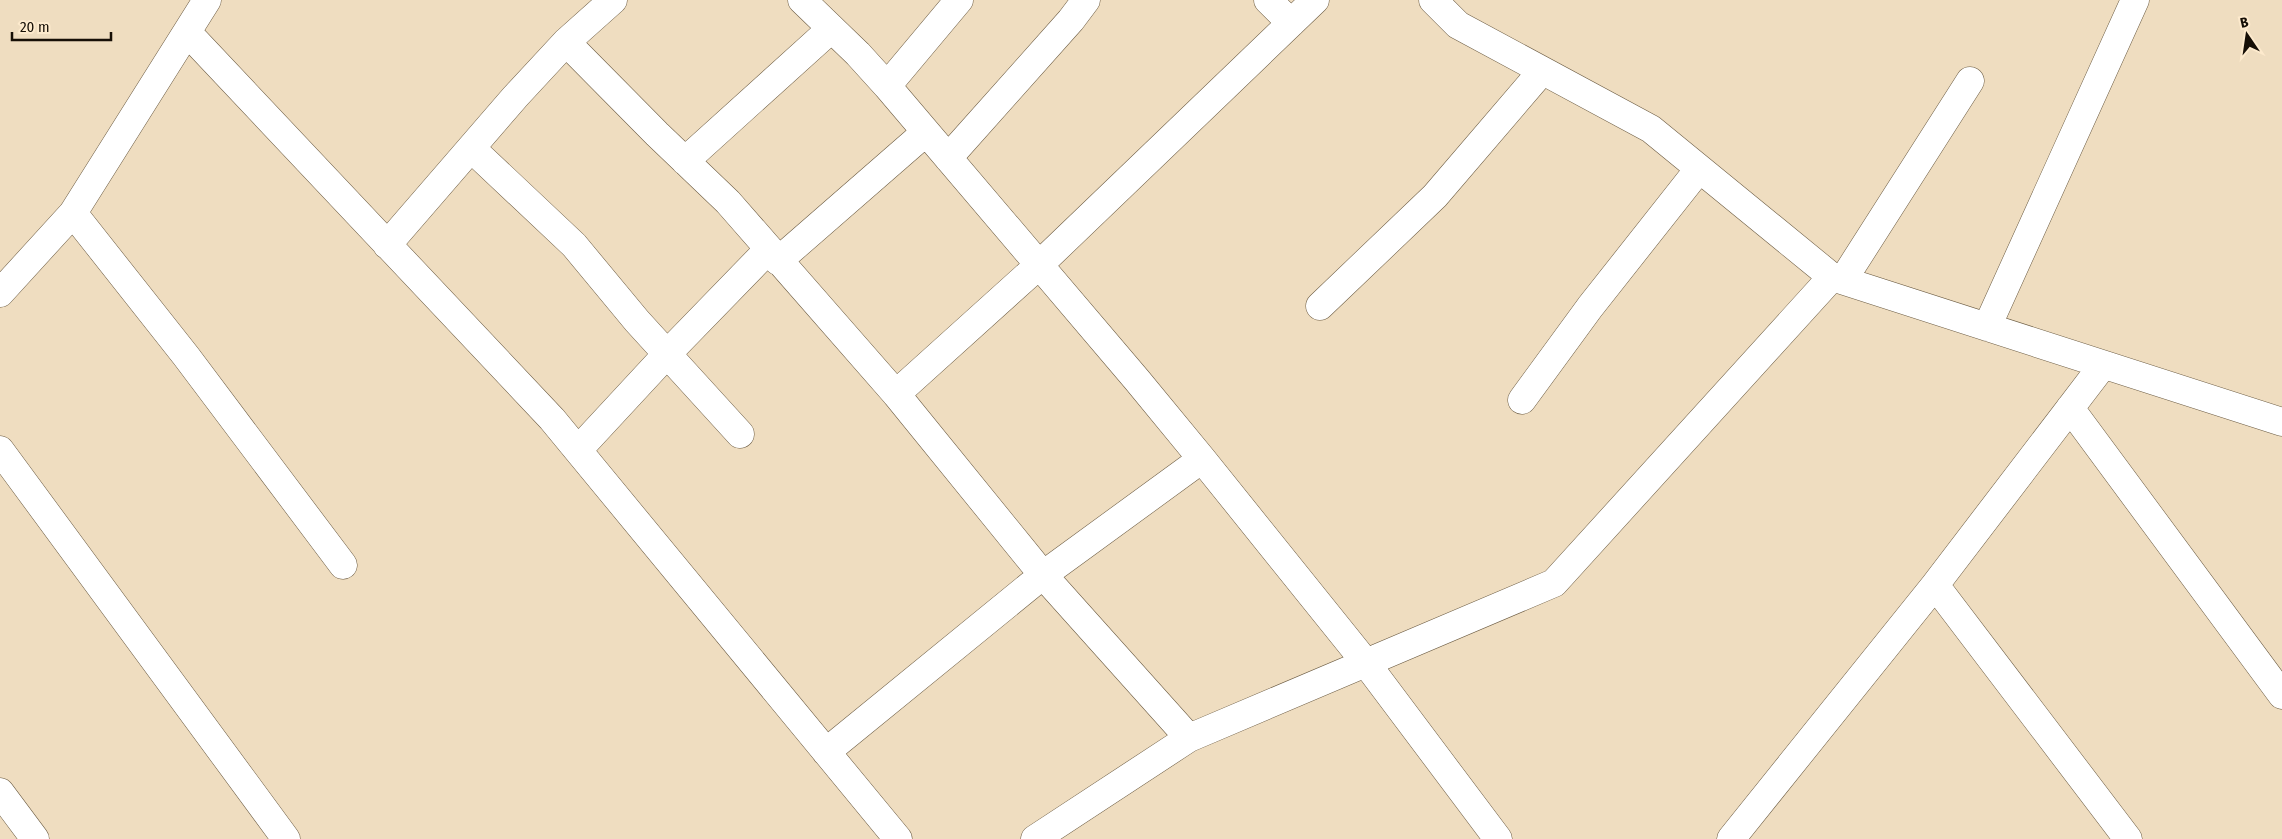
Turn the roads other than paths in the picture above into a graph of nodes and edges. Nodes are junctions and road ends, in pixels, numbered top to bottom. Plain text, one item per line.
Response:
1 (207, 0) edge
2 (613, 0) edge
3 (802, 0) edge
4 (959, 0) edge
5 (1086, 0) edge
6 (1268, 0) edge
7 (1315, 0) edge
8 (1433, 0) edge
9 (2135, 0) edge
10 (1291, 23) junction
11 (832, 29) junction
12 (186, 32) junction
13 (566, 42) junction
14 (1542, 71) junction
15 (1970, 81) dead end
16 (887, 86) junction
17 (926, 132) junction
18 (471, 148) junction
19 (948, 158) junction
20 (685, 162) junction
21 (1699, 169) junction
22 (73, 213) junction
23 (387, 245) junction
24 (773, 255) junction
25 (1039, 265) junction
26 (1838, 278) junction
27 (0, 292) edge
28 (1320, 306) dead end
29 (1987, 327) junction
30 (667, 354) junction
31 (2104, 365) junction
32 (896, 394) junction
33 (1522, 400) dead end
34 (2070, 408) junction
35 (2282, 422) edge
36 (740, 434) dead end
37 (0, 450) edge
38 (578, 450) junction
39 (1202, 459) junction
40 (343, 565) dead end
41 (1043, 575) junction
42 (1935, 585) junction
43 (1366, 663) junction
44 (2282, 695) edge
45 (1189, 738) junction
46 (826, 752) junction
47 (0, 792) edge
48 (35, 839) edge
49 (286, 839) edge
50 (898, 839) edge
51 (1034, 839) edge
52 (1498, 839) edge
53 (1731, 839) edge
54 (2128, 839) edge

1 - 12 street
2 - 13 street
3 - 11 street
4 - 16 street
5 - 19 street
6 - 10 street
7 - 10 street
8 - 14 street
9 - 29 street
10 - 25 street
11 - 16 street
11 - 20 street
12 - 22 street
12 - 23 street
13 - 18 street
13 - 20 street
14 - 21 street
14 - 28 street
15 - 26 street
16 - 17 street
17 - 19 street
17 - 24 street
18 - 23 street
18 - 30 street
19 - 25 street
20 - 24 street
21 - 26 street
21 - 33 street
22 - 27 street
22 - 40 street
23 - 38 street
24 - 30 street
24 - 32 street
25 - 32 street
25 - 39 street
26 - 29 street
26 - 43 street
29 - 31 street
30 - 36 street
30 - 38 street
31 - 34 street
31 - 35 street
32 - 41 street
34 - 42 street
34 - 44 street
37 - 49 street
38 - 46 street
39 - 41 street
39 - 43 street
41 - 45 street
41 - 46 street
42 - 53 street
42 - 54 street
43 - 45 street
43 - 52 street
45 - 51 street
46 - 50 street
47 - 48 street

